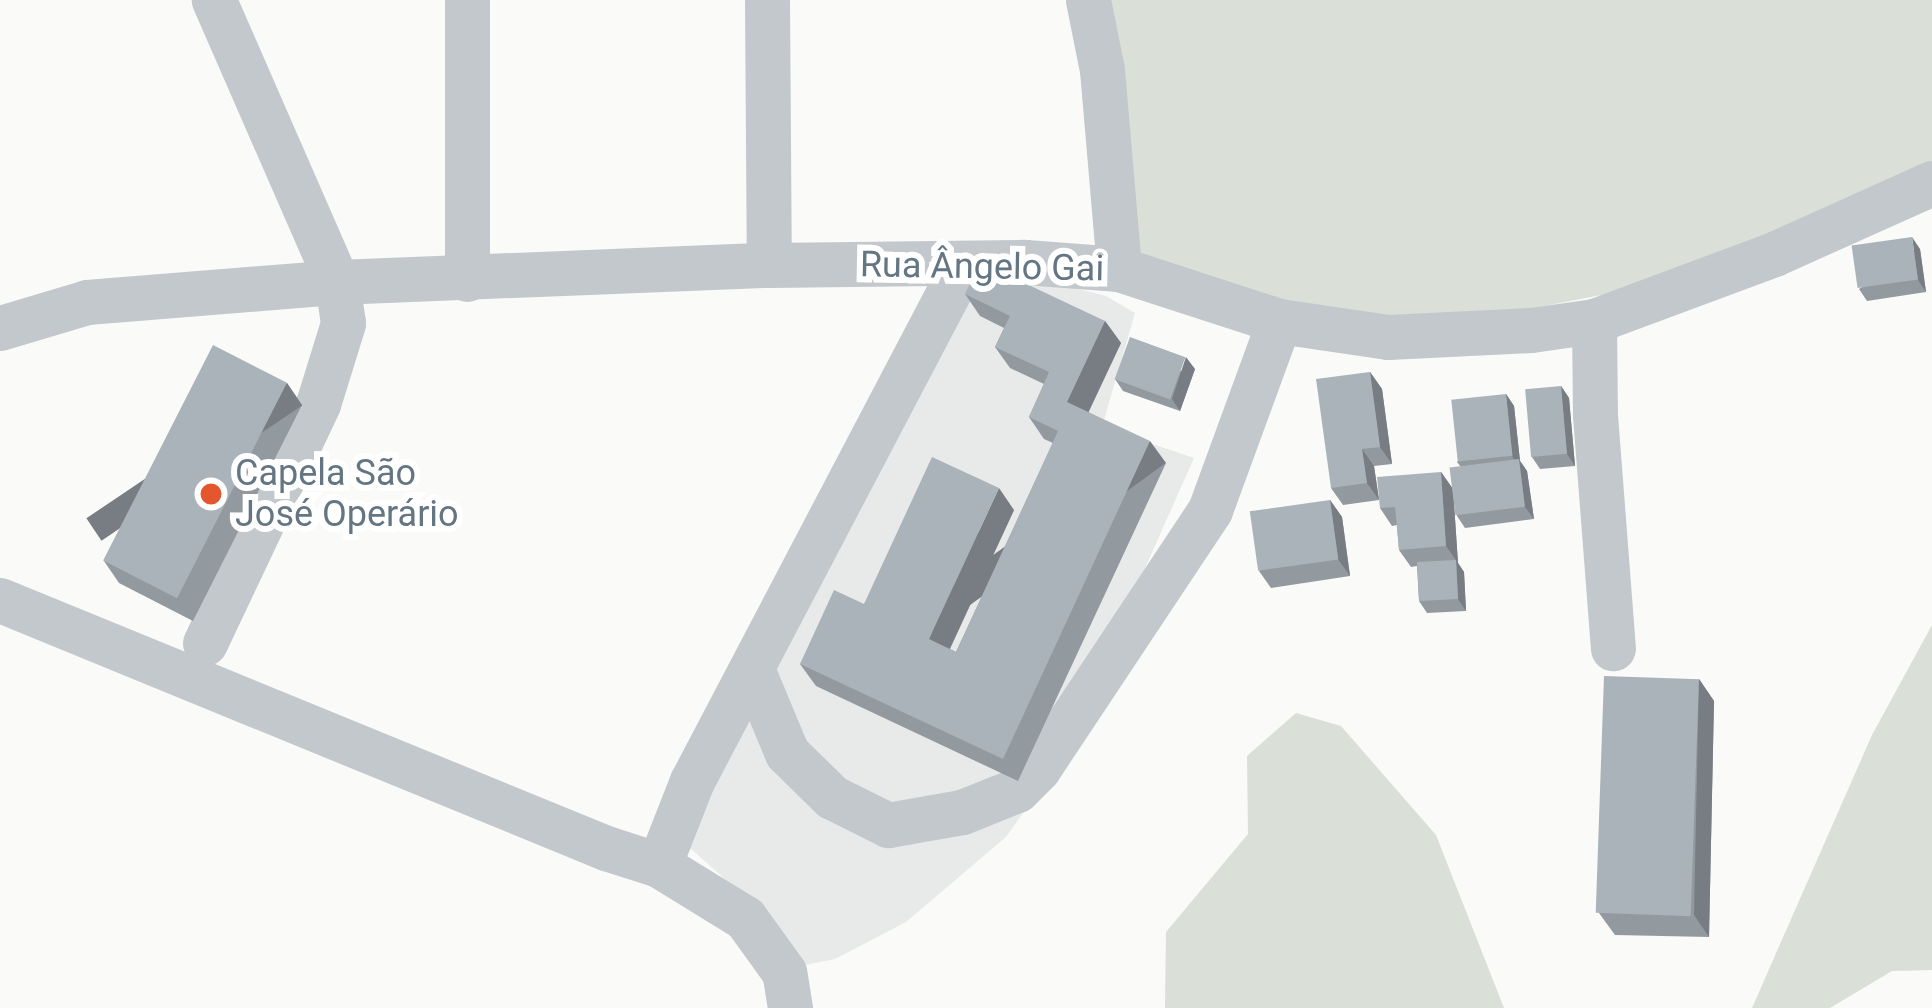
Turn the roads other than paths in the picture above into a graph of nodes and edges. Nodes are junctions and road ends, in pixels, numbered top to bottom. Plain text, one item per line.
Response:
1 (214, 0) edge
2 (467, 0) edge
3 (767, 0) edge
4 (1088, 0) edge
5 (1932, 183) edge
6 (964, 263) junction
7 (770, 265) junction
8 (1119, 269) junction
9 (467, 279) junction
10 (337, 282) junction
11 (1279, 321) junction
12 (1594, 321) junction
13 (0, 328) edge
14 (0, 600) edge
15 (205, 643) dead end
16 (1612, 648) dead end
17 (752, 668) junction
18 (659, 865) junction
19 (790, 1008) edge

1 - 10 street
2 - 9 street
3 - 7 street
4 - 8 street
5 - 12 street, Rua Ângelo Gai
6 - 7 street, Rua Ângelo Gai
6 - 8 street, Rua Ângelo Gai
6 - 17 street
7 - 9 street, Rua Ângelo Gai
8 - 11 street, Rua Ângelo Gai
9 - 10 street, Rua Ângelo Gai
10 - 13 street, Rua Ângelo Gai
10 - 15 street
11 - 12 street, Rua Ângelo Gai
11 - 17 street
12 - 16 street
14 - 18 street
17 - 18 street
18 - 19 street

